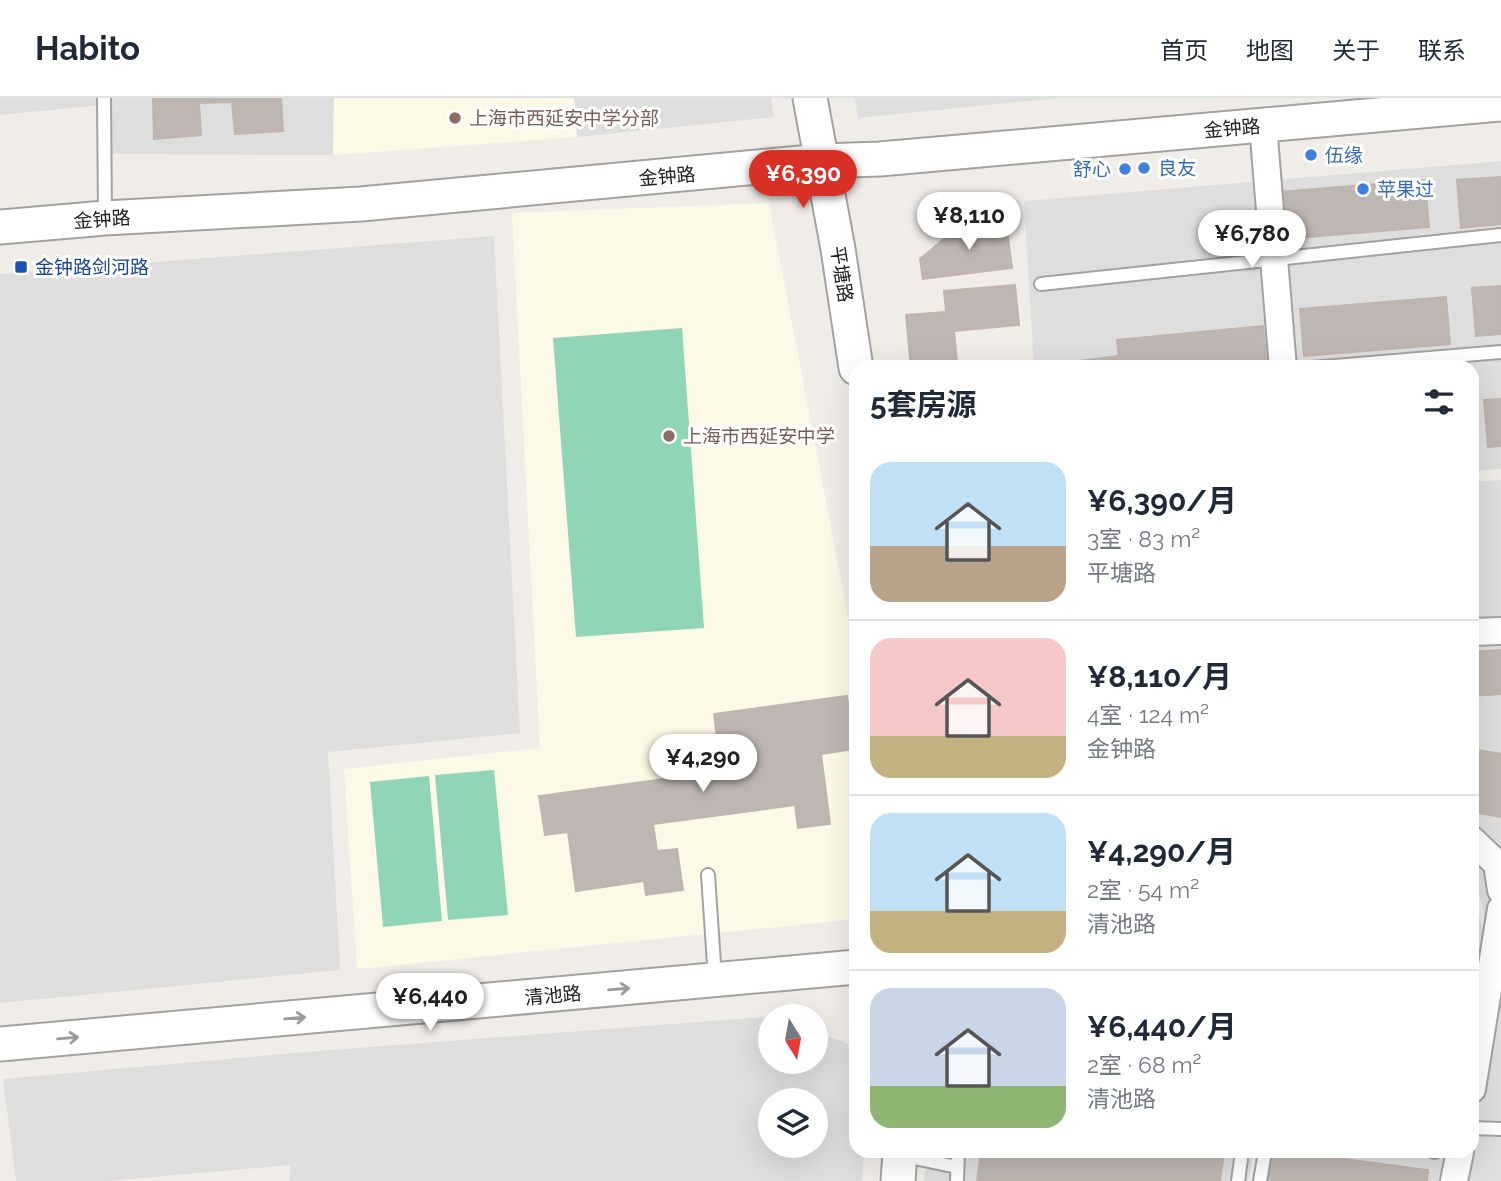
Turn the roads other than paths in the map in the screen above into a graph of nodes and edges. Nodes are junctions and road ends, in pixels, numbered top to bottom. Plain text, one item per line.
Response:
1 (104, 98) edge
2 (810, 98) edge
3 (1501, 104) edge
4 (1263, 125) junction
5 (821, 161) junction
6 (105, 218) junction
7 (0, 227) edge
8 (1501, 235) edge
9 (1274, 257) junction
10 (1041, 284) dead end
11 (1501, 352) edge
12 (855, 360) edge
13 (1282, 360) edge
14 (1406, 360) edge
15 (1501, 631) edge
16 (1479, 632) edge
17 (1479, 847) edge
18 (708, 875) dead end
19 (1501, 890) edge
20 (1501, 909) edge
21 (1499, 941) edge
22 (849, 968) edge
23 (715, 980) junction
24 (0, 1044) edge
25 (1479, 1050) edge
26 (1479, 1128) edge
27 (1501, 1129) edge
28 (958, 1158) edge
29 (1241, 1158) edge
30 (1264, 1158) edge
31 (1459, 1158) edge
32 (900, 1162) edge
33 (957, 1167) junction
34 (957, 1181) edge
35 (1238, 1181) edge
36 (1260, 1181) edge
37 (1454, 1181) edge

1 - 6 lane
2 - 5 street, 平塘路
3 - 4 street, 金钟路
4 - 5 street, 金钟路
4 - 9 street
5 - 6 street, 金钟路
5 - 12 street, 平塘路
6 - 7 street, 金钟路
8 - 9 lane
9 - 10 lane
9 - 13 street
11 - 14 lane
15 - 16 street
17 - 19 street
18 - 23 lane
20 - 21 street
21 - 25 street
22 - 23 street, 清池路
24 -> 23 street, 清池路
26 - 27 lane
28 - 33 lane
29 - 35 lane
30 - 36 lane
31 - 37 street
32 - 33 lane
33 - 34 lane

